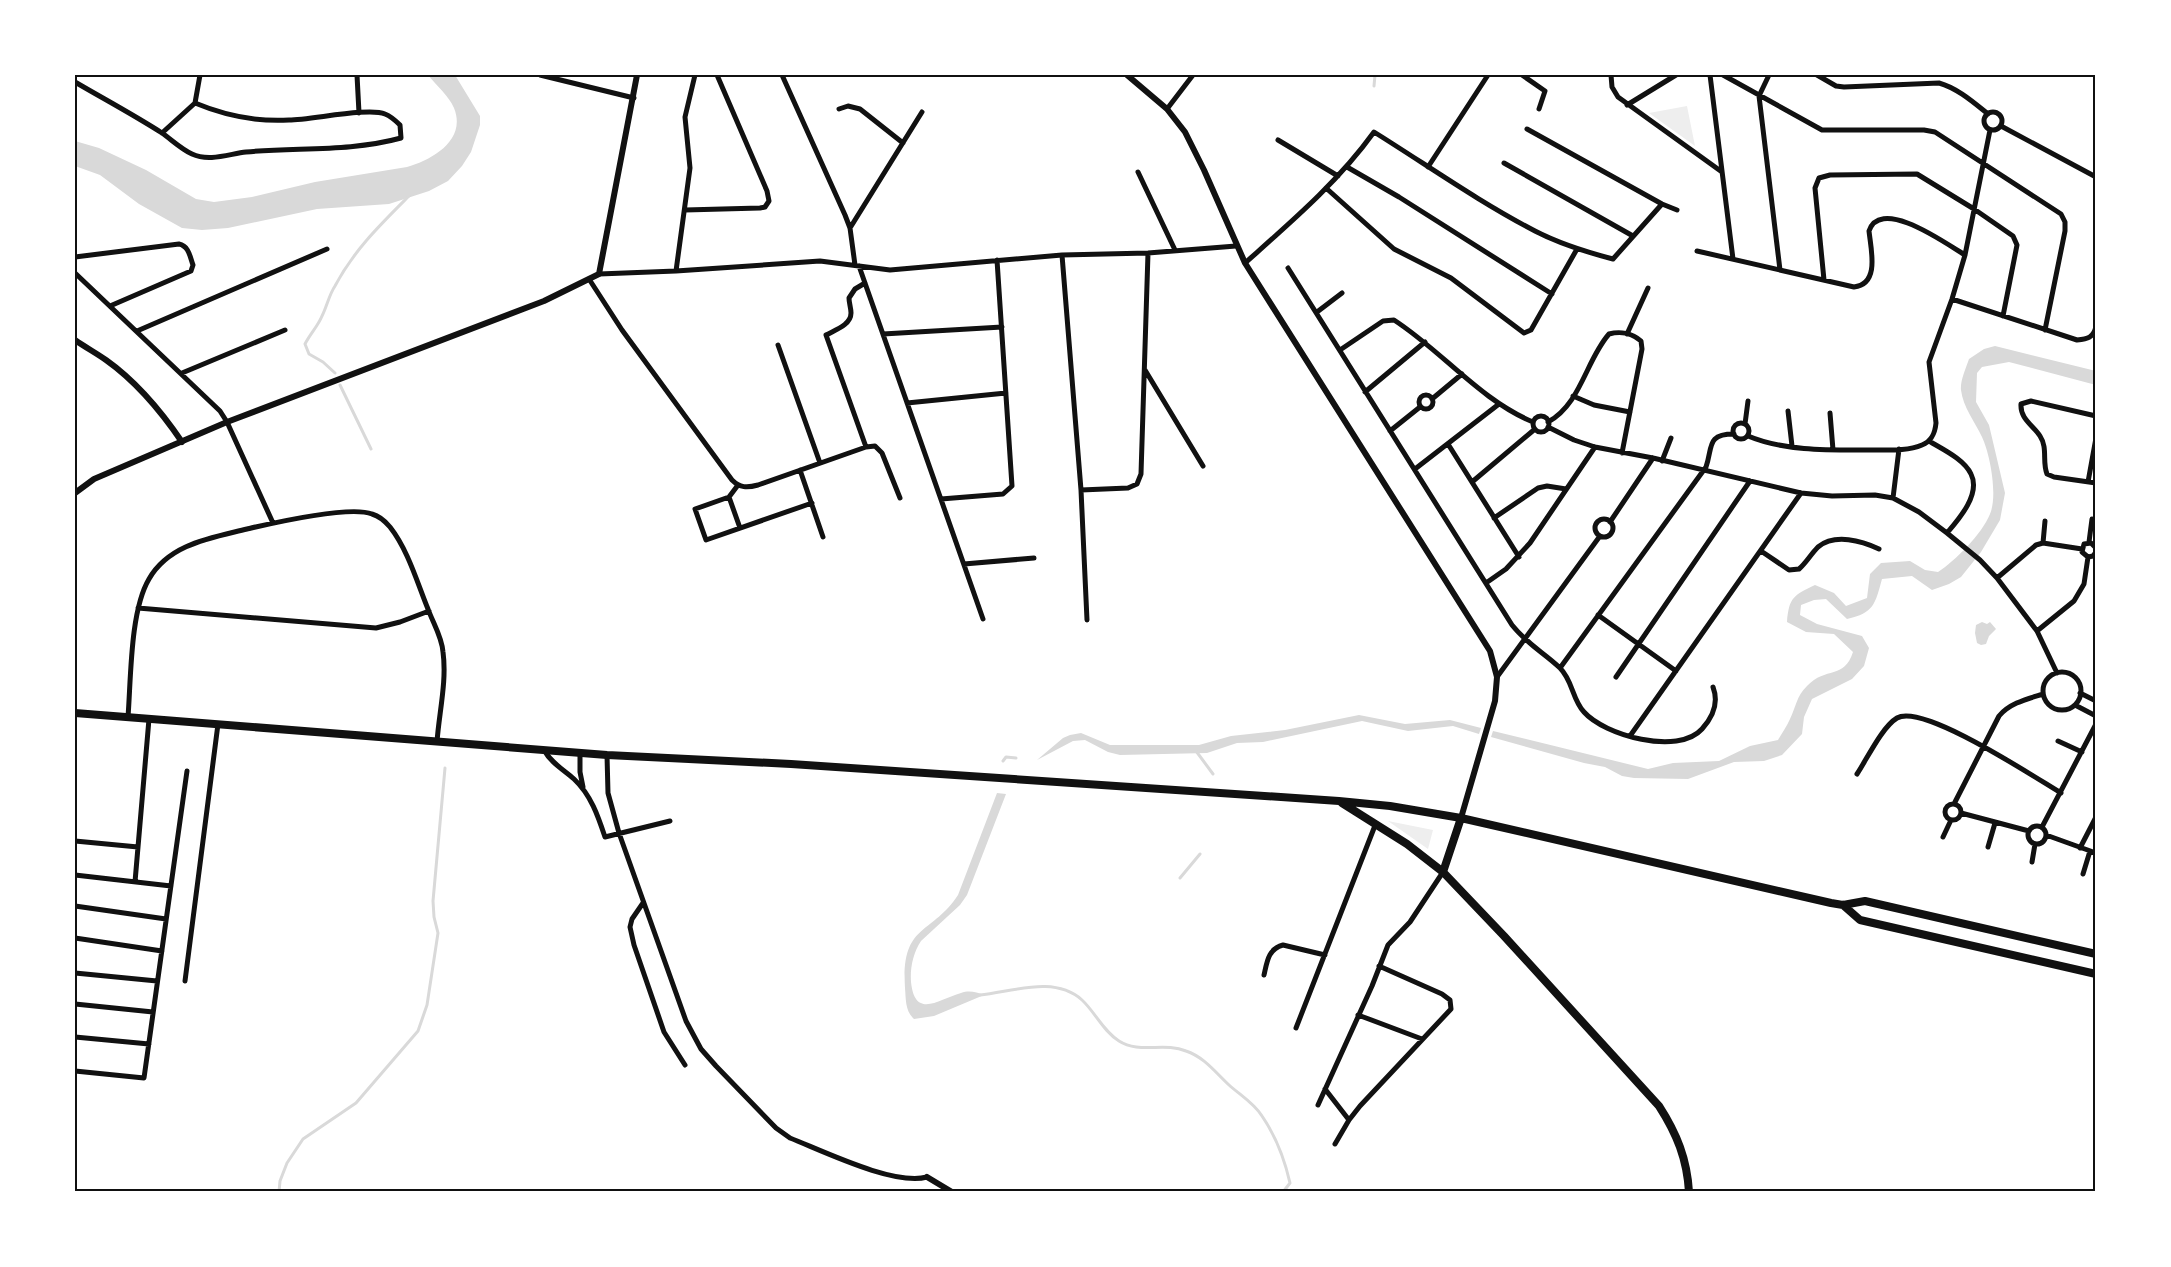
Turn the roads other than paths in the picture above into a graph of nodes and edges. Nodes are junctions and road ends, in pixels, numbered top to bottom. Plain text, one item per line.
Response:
1 (200, 75) edge
2 (357, 75) edge
3 (540, 75) edge
4 (638, 75) edge
5 (695, 75) edge
6 (717, 75) edge
7 (782, 75) edge
8 (1128, 75) edge
9 (1192, 75) edge
10 (1488, 75) edge
11 (1522, 75) edge
12 (1611, 75) edge
13 (1676, 75) edge
14 (1710, 75) edge
15 (1723, 75) edge
16 (1770, 75) edge
17 (1817, 75) edge
18 (75, 82) edge
19 (1759, 96) junction
20 (634, 98) junction
21 (195, 103) junction
22 (1628, 105) junction
23 (839, 109) dead end
24 (1167, 109) junction
25 (1539, 109) dead end
26 (922, 112) dead end
27 (359, 113) junction
28 (1988, 114) junction
29 (2001, 126) junction
30 (1527, 129) dead end
31 (1990, 130) junction
32 (162, 133) junction
33 (1278, 140) dead end
34 (903, 143) junction
35 (1504, 163) dead end
36 (1983, 163) junction
37 (1347, 166) junction
38 (1428, 167) junction
39 (1138, 172) dead end
40 (1722, 172) junction
41 (1338, 176) junction
42 (2096, 177) edge
43 (1326, 188) junction
44 (1662, 204) junction
45 (1974, 208) junction
46 (685, 210) junction
47 (1677, 210) dead end
48 (850, 228) junction
49 (1633, 236) junction
50 (1236, 246) junction
51 (327, 249) dead end
52 (1576, 249) junction
53 (1175, 250) junction
54 (1697, 251) dead end
55 (1148, 253) junction
56 (1062, 255) junction
57 (1965, 255) junction
58 (75, 257) edge
59 (1733, 259) junction
60 (998, 260) junction
61 (1245, 263) junction
62 (857, 265) junction
63 (1288, 268) dead end
64 (1780, 270) junction
65 (676, 271) junction
66 (75, 273) edge
67 (599, 274) junction
68 (589, 279) junction
69 (1824, 280) junction
70 (865, 283) junction
71 (1647, 288) dead end
72 (1342, 293) dead end
73 (1552, 294) junction
74 (1952, 299) junction
75 (110, 306) junction
76 (1317, 312) junction
77 (2003, 316) junction
78 (1002, 327) junction
79 (2096, 327) edge
80 (285, 330) dead end
81 (2045, 330) junction
82 (137, 331) junction
83 (1627, 333) junction
84 (883, 334) junction
85 (75, 340) edge
86 (1425, 342) junction
87 (778, 345) dead end
88 (1340, 350) junction
89 (1144, 368) junction
90 (182, 373) junction
91 (1462, 374) junction
92 (1365, 392) junction
93 (1006, 393) junction
94 (1573, 396) junction
95 (1432, 399) junction
96 (1748, 401) dead end
97 (907, 403) junction
98 (1499, 404) junction
99 (1420, 407) junction
100 (1788, 411) dead end
101 (1630, 412) junction
102 (1830, 413) dead end
103 (2096, 416) edge
104 (227, 422) junction
105 (1533, 422) junction
106 (1548, 424) junction
107 (1745, 424) junction
108 (1535, 429) junction
109 (1390, 431) junction
110 (1734, 434) junction
111 (1748, 436) junction
112 (1671, 438) dead end
113 (2096, 438) edge
114 (1929, 441) junction
115 (182, 442) junction
116 (1448, 444) junction
117 (1792, 446) junction
118 (866, 447) junction
119 (1595, 447) junction
120 (1833, 450) junction
121 (1899, 450) junction
122 (1622, 453) junction
123 (1653, 458) junction
124 (1662, 461) junction
125 (820, 463) junction
126 (1203, 466) dead end
127 (1414, 469) junction
128 (800, 470) junction
129 (1703, 471) junction
130 (1750, 481) junction
131 (1472, 482) junction
132 (2088, 482) junction
133 (2096, 483) edge
134 (738, 485) junction
135 (1566, 489) junction
136 (1081, 490) junction
137 (75, 493) edge
138 (1802, 493) junction
139 (729, 497) junction
140 (900, 498) dead end
141 (1893, 498) junction
142 (941, 499) junction
143 (812, 503) junction
144 (1494, 518) junction
145 (2092, 519) dead end
146 (2045, 521) dead end
147 (1610, 522) junction
148 (273, 523) junction
149 (740, 528) junction
150 (1947, 533) junction
151 (1600, 536) junction
152 (823, 537) dead end
153 (2089, 542) junction
154 (2043, 543) junction
155 (1879, 549) dead end
156 (2082, 549) junction
157 (2096, 550) edge
158 (1761, 551) junction
159 (1519, 557) junction
160 (2088, 557) junction
161 (1034, 558) dead end
162 (964, 564) junction
163 (1997, 578) junction
164 (1486, 583) junction
165 (138, 608) junction
166 (429, 611) junction
167 (1599, 615) junction
168 (983, 619) dead end
169 (1087, 620) dead end
170 (2037, 631) junction
171 (1525, 641) junction
172 (1638, 644) junction
173 (1560, 668) junction
174 (1676, 671) junction
175 (2057, 673) junction
176 (1497, 677) junction
177 (1616, 677) dead end
178 (1713, 687) dead end
179 (2080, 693) junction
180 (2043, 694) junction
181 (2096, 701) edge
182 (2074, 705) junction
183 (75, 713) edge
184 (2096, 716) edge
185 (128, 717) junction
186 (149, 719) junction
187 (218, 724) junction
188 (2096, 724) edge
189 (1630, 736) junction
190 (2058, 741) dead end
191 (436, 742) junction
192 (1982, 746) junction
193 (544, 750) junction
194 (2082, 752) junction
195 (580, 753) junction
196 (607, 755) junction
197 (187, 771) dead end
198 (1857, 774) dead end
199 (585, 791) junction
200 (2061, 793) junction
201 (1339, 801) junction
202 (1954, 804) junction
203 (1961, 813) junction
204 (2096, 816) edge
205 (1461, 818) junction
206 (1951, 820) junction
207 (670, 821) dead end
208 (1995, 822) junction
209 (1376, 824) junction
210 (2042, 827) junction
211 (2029, 831) junction
212 (619, 833) junction
213 (2046, 836) junction
214 (1943, 837) dead end
215 (75, 842) edge
216 (2035, 844) junction
217 (138, 847) junction
218 (1988, 848) dead end
219 (2080, 848) junction
220 (2093, 852) edge
221 (2032, 862) dead end
222 (1443, 872) junction
223 (2083, 874) dead end
224 (75, 875) edge
225 (135, 882) junction
226 (171, 886) junction
227 (643, 903) junction
228 (1843, 905) junction
229 (75, 906) edge
230 (166, 919) junction
231 (75, 938) edge
232 (162, 951) junction
233 (2096, 954) edge
234 (1325, 955) junction
235 (1379, 966) junction
236 (75, 973) edge
237 (2096, 974) edge
238 (1264, 975) dead end
239 (158, 981) junction
240 (185, 981) dead end
241 (75, 1004) edge
242 (153, 1012) junction
243 (1358, 1015) junction
244 (1296, 1028) dead end
245 (75, 1037) edge
246 (1422, 1039) junction
247 (149, 1044) junction
248 (685, 1065) dead end
249 (75, 1071) edge
250 (1325, 1089) junction
251 (1318, 1105) dead end
252 (1348, 1120) junction
253 (1335, 1144) dead end
254 (927, 1177) joint
255 (952, 1192) edge
256 (1689, 1192) edge

1 - 21 street
2 - 27 street
3 - 20 street
4 - 20 street
5 - 46 street
6 - 46 street
7 - 48 street
8 - 24 street
9 - 24 street
10 - 38 street
11 - 25 street
12 - 22 street
13 - 22 street
14 - 40 street
15 - 19 street
16 - 19 street
17 - 28 street
18 - 32 street
19 - 36 street
19 - 64 street
20 - 67 street
21 - 27 street
21 - 32 street
22 - 40 street
23 - 34 street
24 - 50 street
26 - 34 street
27 - 32 street
28 - 29 street
28 - 31 street
29 - 31 street
29 - 42 street
30 - 44 street
31 - 36 street
33 - 41 street
34 - 48 street
35 - 49 street
36 - 45 street
36 - 81 street
37 - 38 street
37 - 41 street
37 - 73 street
38 - 52 street
39 - 53 street
40 - 59 street
41 - 43 street
43 - 61 street
43 - 73 street
44 - 47 street
44 - 49 street
45 - 57 street
45 - 69 street
45 - 77 street
46 - 65 street
48 - 62 street
49 - 52 street
50 - 53 street
50 - 61 street
51 - 82 street
52 - 73 street
53 - 55 street
54 - 59 street
55 - 56 street
55 - 89 street
56 - 60 street
56 - 136 street
57 - 69 street
57 - 74 street
58 - 75 street
59 - 64 street
60 - 62 street
60 - 78 street
61 - 176 street
62 - 65 street
62 - 70 street
63 - 76 street
64 - 69 street
65 - 67 street
66 - 75 street
67 - 68 street
68 - 104 street
68 - 134 street
70 - 84 street
70 - 118 street
71 - 83 street
72 - 76 street
74 - 77 street
74 - 114 street
75 - 82 street
76 - 88 street
77 - 81 street
78 - 84 street
78 - 93 street
79 - 81 street
80 - 90 street
82 - 90 street
83 - 94 street
83 - 101 street
84 - 97 street
85 - 115 street
86 - 88 street
86 - 91 street
86 - 92 street
87 - 125 street
88 - 92 street
89 - 126 street
89 - 136 street
90 - 104 street
91 - 95 street
91 - 98 street
92 - 109 street
93 - 97 street
93 - 142 street
94 - 101 street
94 - 106 street
95 - 99 street
95 - 99 street
96 - 107 street
97 - 142 street
98 - 105 street
98 - 116 street
99 - 109 street
100 - 117 street
101 - 122 street
102 - 120 street
103 - 132 street
104 - 115 street
104 - 148 street
105 - 106 street
105 - 108 street
106 - 108 street
106 - 119 street
107 - 110 street
107 - 111 street
108 - 131 street
109 - 127 street
110 - 111 street
110 - 129 street
111 - 117 street
112 - 124 street
113 - 132 street
114 - 121 street
114 - 150 street
115 - 137 street
116 - 127 street
116 - 131 street
117 - 120 street
118 - 125 street
118 - 140 street
119 - 122 street
119 - 135 street
120 - 121 street
121 - 141 street
122 - 123 street
123 - 124 street
123 - 147 street
124 - 129 street
125 - 128 street
127 - 164 street
128 - 134 street
128 - 143 street
129 - 130 street
129 - 167 street
130 - 138 street
130 - 172 street
131 - 144 street
132 - 133 street
134 - 139 street
135 - 144 street
135 - 159 street
136 - 169 street
138 - 141 street
138 - 158 street
139 - 149 street
139 - 149 street
141 - 150 street
142 - 162 street
143 - 149 street
143 - 152 street
144 - 159 street
145 - 153 street
146 - 154 street
147 - 151 street
147 - 151 street
148 - 165 street
148 - 166 street
150 - 163 street
151 - 171 street
153 - 156 street
153 - 157 street
154 - 156 street
154 - 163 street
155 - 158 street
156 - 160 street
157 - 160 street
158 - 174 street
159 - 164 street
160 - 170 street
161 - 162 street
162 - 168 street
163 - 170 street
164 - 171 street
165 - 166 street
165 - 185 street
166 - 191 street
167 - 172 street
167 - 173 street
170 - 175 street
171 - 173 street
171 - 176 street
172 - 174 street
172 - 177 street
173 - 189 street
174 - 189 street
175 - 179 street
175 - 180 street
176 - 205 street
178 - 189 street
179 - 181 street
179 - 182 street
180 - 182 street
180 - 192 street
182 - 184 street
183 - 185 highway
185 - 186 highway
186 - 187 highway
186 - 217 street
187 - 191 highway
187 - 240 street
188 - 194 street
190 - 194 street
191 - 193 highway
192 - 198 street
192 - 200 street
192 - 202 street
193 - 195 highway
193 - 199 street
194 - 200 street
195 - 196 highway
195 - 199 street
196 - 201 highway
196 - 212 street
197 - 226 street
199 - 212 street
200 - 210 street
201 - 205 highway
201 - 209 highway
202 - 203 street
202 - 206 street
203 - 206 street
203 - 208 street
204 - 219 street
205 - 222 highway
205 - 228 highway
206 - 214 street
207 - 212 street
208 - 211 street
208 - 218 street
209 - 222 highway
209 - 234 street
210 - 211 street
210 - 213 street
211 - 216 street
212 - 227 street
213 - 216 street
213 - 219 street
215 - 217 street
216 - 221 street
217 - 225 street
219 - 220 street
220 - 223 street
222 - 235 street
222 - 256 highway
224 - 225 street
225 - 226 street
226 - 230 street
227 - 248 street
227 - 254 street
228 - 233 highway
228 - 237 highway
229 - 230 street
230 - 232 street
231 - 232 street
232 - 239 street
234 - 238 street
234 - 244 street
235 - 243 street
235 - 246 street
236 - 239 street
239 - 242 street
241 - 242 street
242 - 247 street
243 - 246 street
243 - 250 street
245 - 247 street
246 - 252 street
247 - 249 street
250 - 251 street
250 - 252 street
252 - 253 street
254 - 255 street

